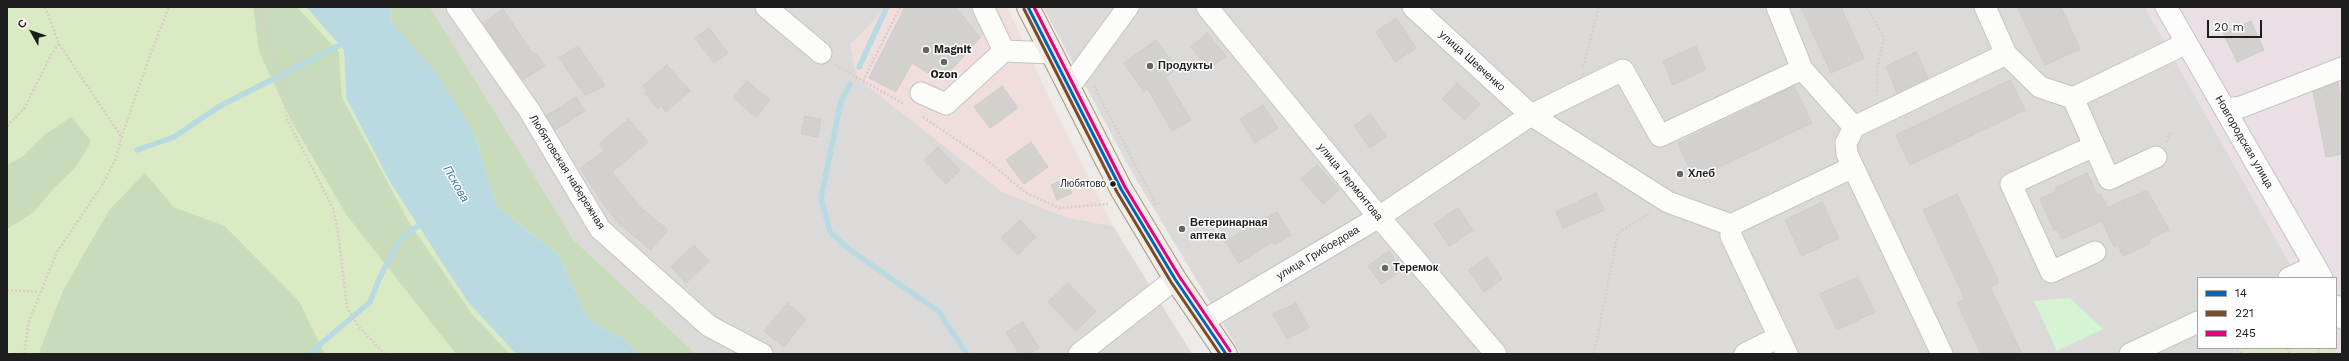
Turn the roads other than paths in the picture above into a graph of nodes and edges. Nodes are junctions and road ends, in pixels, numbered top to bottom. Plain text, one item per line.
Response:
1 (457, 7) edge
2 (766, 7) edge
3 (983, 7) edge
4 (1028, 7) edge
5 (1128, 7) edge
6 (1207, 7) edge
7 (1413, 7) edge
8 (1777, 7) edge
9 (1985, 7) edge
10 (2166, 7) edge
11 (2185, 44) junction
12 (1004, 51) junction
13 (821, 53) road end
14 (1052, 53) junction
15 (2006, 54) junction
16 (2342, 68) edge
17 (1802, 69) junction
18 (1070, 86) junction
19 (2073, 98) junction
20 (914, 100) road end
21 (2226, 109) junction
22 (1531, 115) junction
23 (1854, 127) junction
24 (2094, 146) junction
25 (2156, 157) dead end
26 (1853, 167) junction
27 (1379, 217) junction
28 (1730, 225) junction
29 (2095, 252) dead end
30 (2318, 272) edge
31 (2294, 277) edge
32 (1175, 279) junction
33 (2337, 308) edge
34 (2342, 318) edge
35 (1203, 320) junction
36 (2197, 322) edge
37 (1783, 346) edge
38 (762, 354) edge
39 (1079, 354) edge
40 (1226, 354) edge
41 (1496, 354) edge
42 (1745, 354) edge
43 (1942, 354) edge
44 (2130, 354) edge

1 - 38 street, Любятовская набережная
2 - 13 street
3 - 12 street
4 - 14 main road
5 - 18 street
6 - 27 street, улица Лермонтова
7 - 22 street, улица Шевченко
8 - 17 street
9 - 15 street
10 - 11 street, Новгородская улица
11 - 19 street
11 - 21 street, Новгородская улица
12 - 14 street
12 - 20 street
14 - 18 main road
15 - 19 street
15 - 23 street
16 - 21 street
17 - 22 street, улица Грибоедова
17 - 23 street
18 - 32 main road
19 - 24 street
21 - 30 street, Новгородская улица
22 - 27 street, улица Грибоедова
22 - 28 street, улица Шевченко
23 - 26 street
24 - 25 street
24 - 29 street
26 - 28 street
26 - 43 street
27 - 35 street, улица Грибоедова
27 - 41 street, улица Лермонтова
28 - 37 street
30 - 31 street
32 - 35 main road
32 - 39 street
33 - 34 street
35 - 40 main road
36 - 44 street
37 - 42 street

